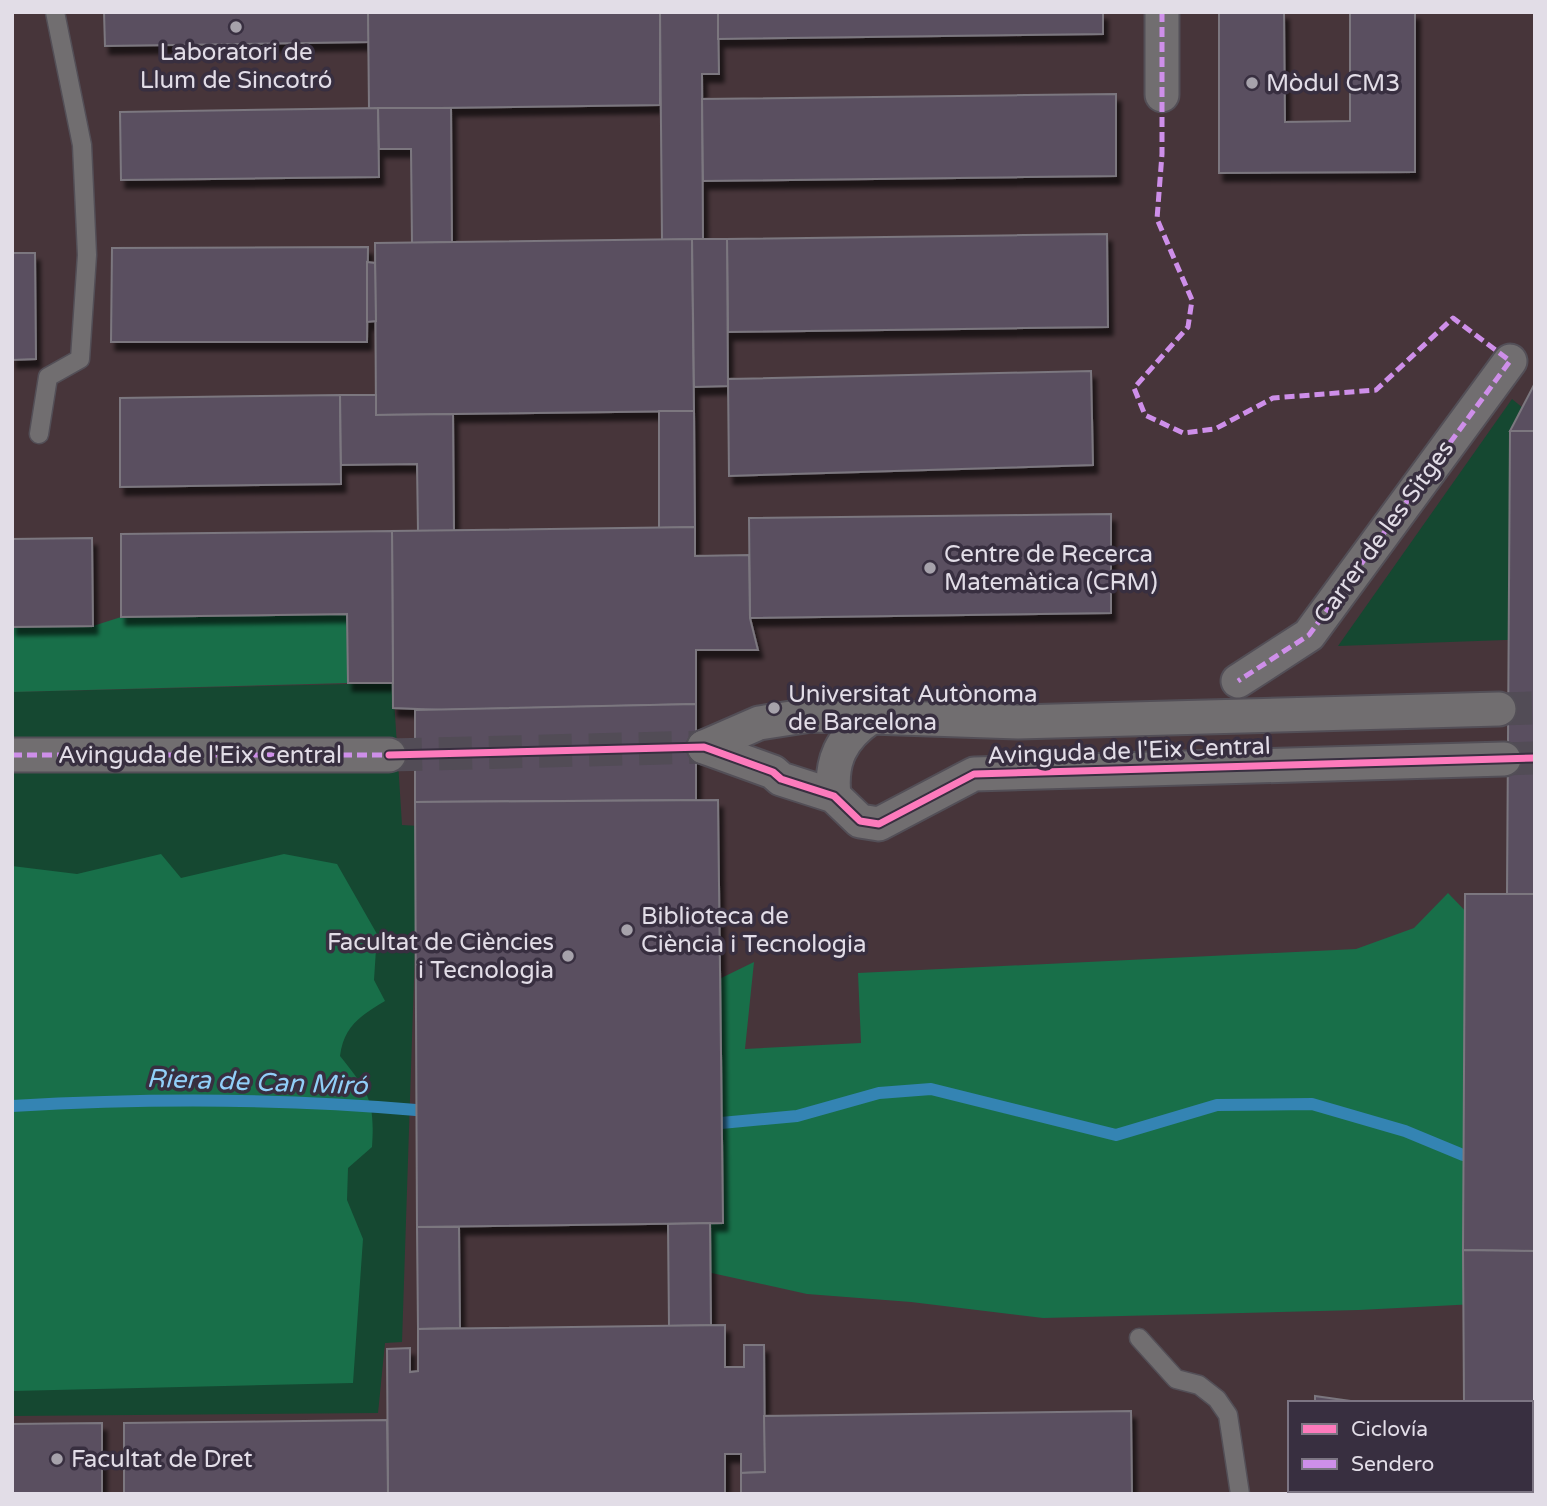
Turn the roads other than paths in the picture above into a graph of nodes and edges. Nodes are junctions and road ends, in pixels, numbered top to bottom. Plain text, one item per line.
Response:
1 (55, 12) edge
2 (1162, 12) edge
3 (1162, 95) dead end
4 (1510, 361) dead end
5 (39, 434) dead end
6 (1238, 681) dead end
7 (1499, 709) tunnel mouth
8 (870, 718) junction
9 (12, 755) edge
10 (389, 755) tunnel mouth
11 (1504, 759) tunnel mouth
12 (834, 796) junction
13 (1139, 1338) dead end
14 (1240, 1494) edge

1 - 5 lane
2 - 3 street
4 - 6 street, Carrer de les Sitges
7 - 8 street, Avinguda de l'Eix Central
8 - 12 street
8 - 12 street, Avinguda de l'Eix Central
9 - 10 street, Avinguda de l'Eix Central
11 - 12 street, Avinguda de l'Eix Central
13 - 14 lane

